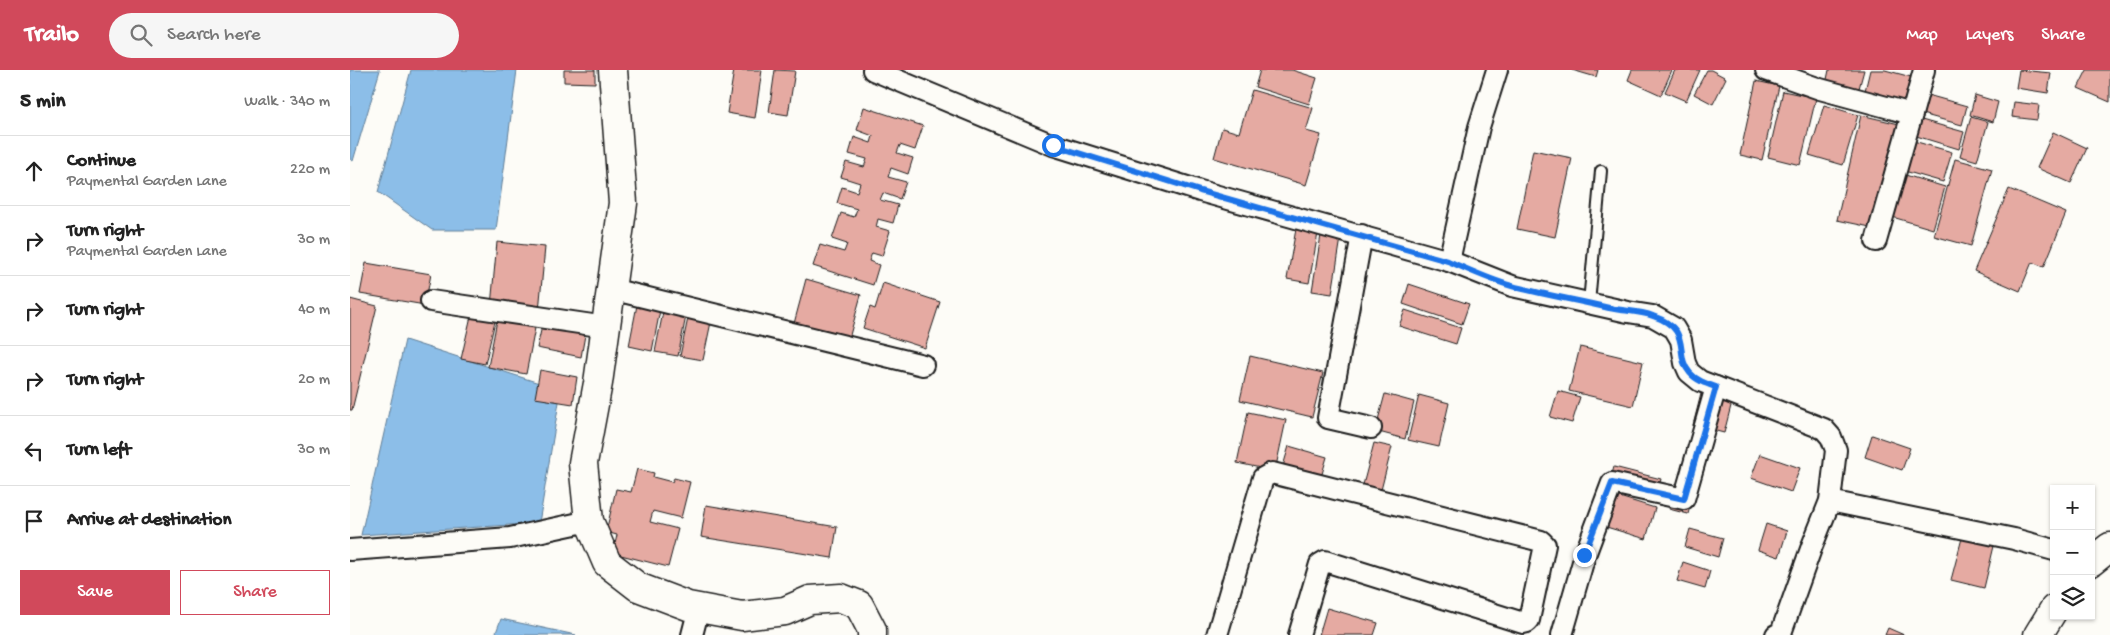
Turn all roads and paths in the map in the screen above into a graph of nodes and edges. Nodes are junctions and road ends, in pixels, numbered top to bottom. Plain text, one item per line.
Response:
1 (613, 70) edge
2 (873, 70) edge
3 (1497, 70) edge
4 (1766, 70) edge
5 (1924, 70) edge
6 (1912, 114) junction
7 (1601, 171) dead end
8 (1362, 235) junction
9 (1876, 241) dead end
10 (1448, 261) junction
11 (611, 289) junction
12 (431, 301) dead end
13 (1588, 303) junction
14 (606, 327) junction
15 (923, 365) dead end
16 (1716, 387) junction
17 (1371, 428) dead end
18 (1830, 501) junction
19 (589, 521) junction
20 (2110, 547) edge
21 (2050, 549) edge
22 (350, 550) edge
23 (2095, 559) edge
24 (699, 608) junction
25 (2050, 616) edge
26 (1779, 634) edge
27 (692, 635) edge
28 (872, 635) edge
29 (1217, 635) edge
30 (1299, 635) edge
31 (1562, 635) edge
32 (2038, 635) edge

1 - 11 street
2 - 8 street
3 - 10 street
4 - 6 street
5 - 6 street
6 - 9 street
7 - 13 lane
8 - 10 street
8 - 17 street
10 - 13 street
11 - 14 street
11 - 15 street
12 - 14 street
13 - 16 street
14 - 19 street
16 - 18 street
16 - 31 street
18 - 21 street
18 - 26 street
19 - 22 street
19 - 24 street
20 - 23 street
24 - 27 street
24 - 28 street
25 - 32 street
29 - 30 street

